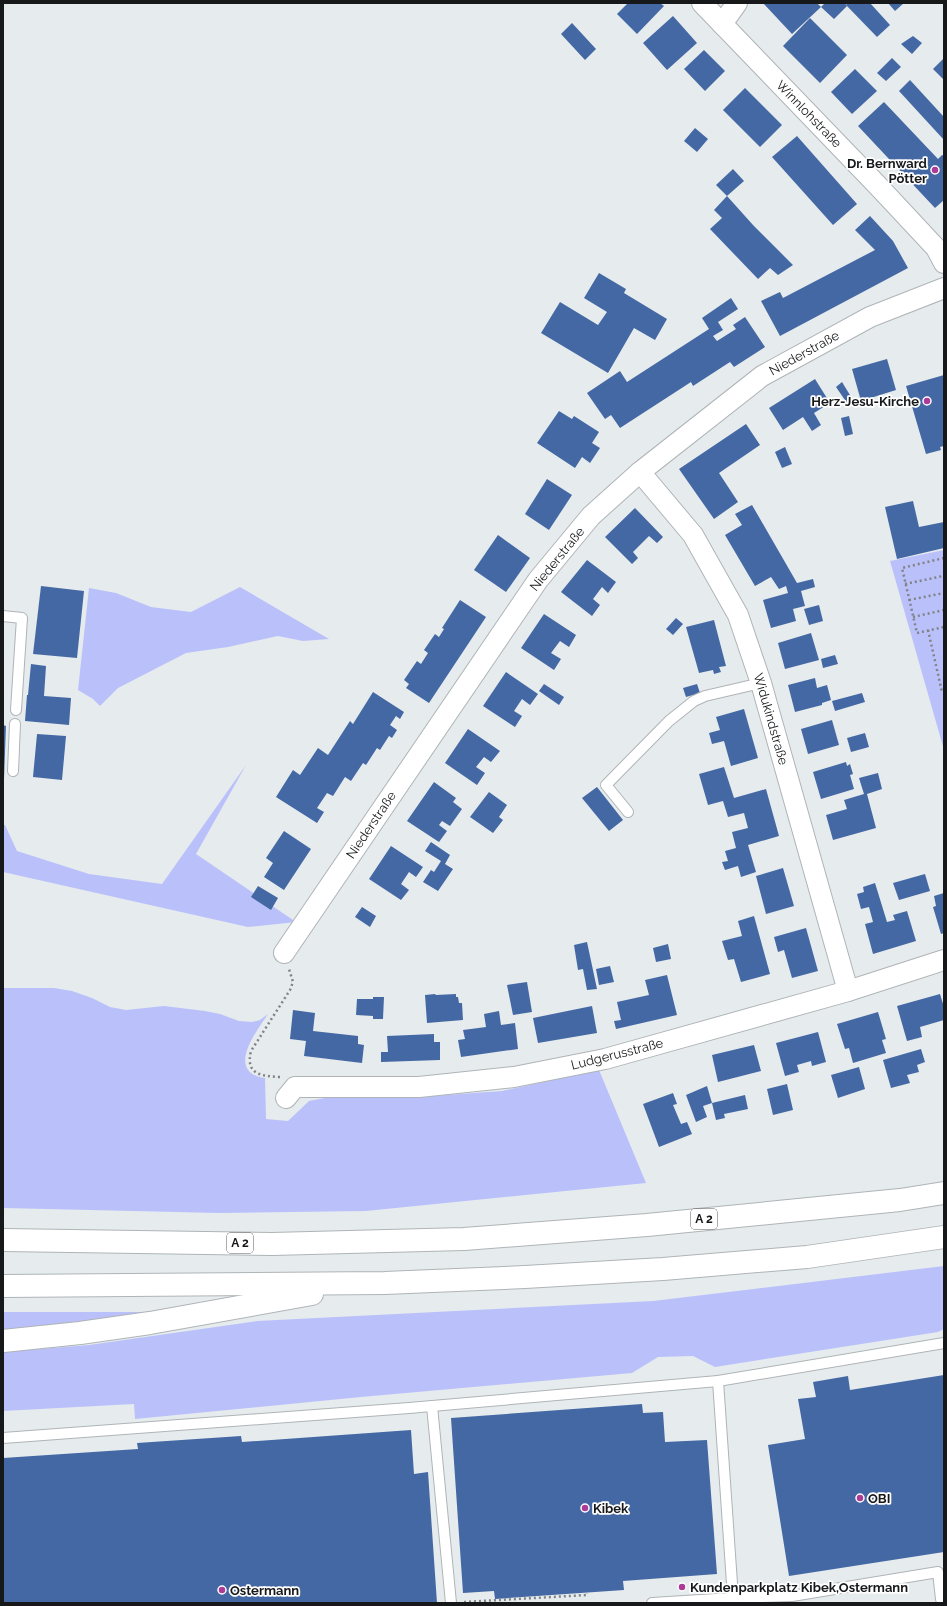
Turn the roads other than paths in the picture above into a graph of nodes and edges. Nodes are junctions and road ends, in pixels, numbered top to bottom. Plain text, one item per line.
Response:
1 (702, 3) edge
2 (737, 3) edge
3 (722, 24) junction
4 (944, 263) edge
5 (944, 288) edge
6 (640, 472) junction
7 (3, 616) edge
8 (761, 683) junction
9 (16, 710) dead end
10 (15, 724) dead end
11 (13, 771) dead end
12 (628, 812) dead end
13 (284, 953) road end
14 (944, 960) edge
15 (848, 992) junction
16 (290, 1093) road end
17 (944, 1193) edge
18 (944, 1237) edge
19 (7, 1239) edge
20 (384, 1283) junction
21 (3, 1286) edge
22 (3, 1341) edge
23 (944, 1343) edge
24 (718, 1381) junction
25 (432, 1406) junction
26 (3, 1438) edge
27 (733, 1598) junction
28 (944, 1598) edge
29 (746, 1600) edge
30 (451, 1603) edge
31 (652, 1603) edge

1 - 3 street, Winnlohstraße
2 - 3 street
3 - 4 street, Winnlohstraße
5 - 6 street, Niederstraße
6 - 8 street, Widukindstraße
6 - 13 street, Niederstraße
7 - 9 lane
8 - 12 lane
8 - 15 street, Widukindstraße
10 - 11 lane
14 - 15 street, Ludgerusstraße
15 - 16 street, Ludgerusstraße
17 - 19 highway, A 2
18 - 20 highway
20 - 21 highway
20 - 22 highway
23 - 24 lane
24 - 25 lane
24 - 27 lane
25 - 26 lane
25 - 30 lane
27 - 29 lane
27 - 31 lane
28 - 29 lane

